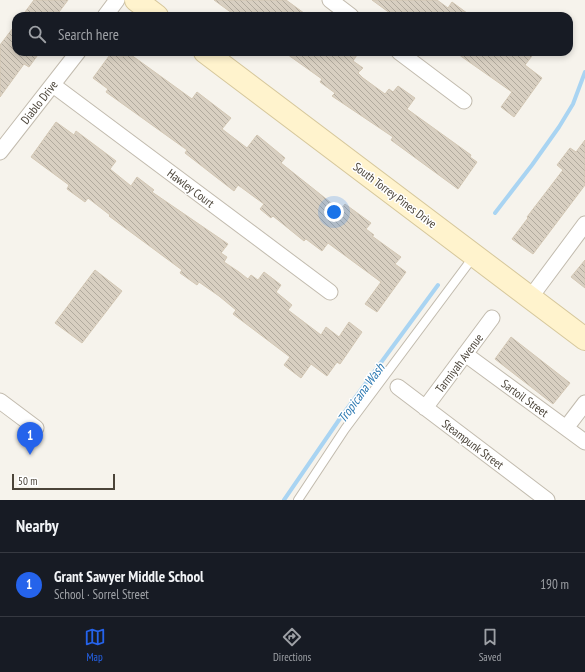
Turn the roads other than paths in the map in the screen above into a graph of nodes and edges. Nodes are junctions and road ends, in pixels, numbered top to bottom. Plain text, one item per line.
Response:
1 (117, 0) edge
2 (136, 0) edge
3 (330, 0) edge
4 (108, 12) edge
5 (152, 12) edge
6 (346, 12) edge
7 (75, 56) edge
8 (210, 56) edge
9 (404, 56) edge
10 (53, 85) junction
11 (464, 101) dead end
12 (0, 152) edge
13 (585, 224) edge
14 (475, 256) junction
15 (330, 292) dead end
16 (530, 298) junction
17 (492, 318) dead end
18 (585, 339) edge
19 (465, 354) junction
20 (398, 387) dead end
21 (0, 401) edge
22 (585, 403) edge
23 (425, 408) junction
24 (36, 428) dead end
25 (566, 428) junction
26 (585, 442) edge
27 (298, 500) edge
28 (547, 500) edge

1 - 4 street
2 - 5 main road
3 - 6 street
7 - 10 street, Diablo Drive
8 - 14 main road, South Torrey Pines Drive
9 - 11 street
10 - 12 street, Diablo Drive
10 - 15 street, Hawley Court
13 - 16 street
14 - 16 main road, South Torrey Pines Drive
14 - 27 lane
16 - 18 main road, South Torrey Pines Drive
17 - 19 street, Tarmiyah Avenue
19 - 23 street, Tarmiyah Avenue
19 - 25 street, Sartoil Street
20 - 23 street, Steampunk Street
21 - 24 street
22 - 25 street
23 - 28 street, Steampunk Street
25 - 26 street, Sartoil Street

